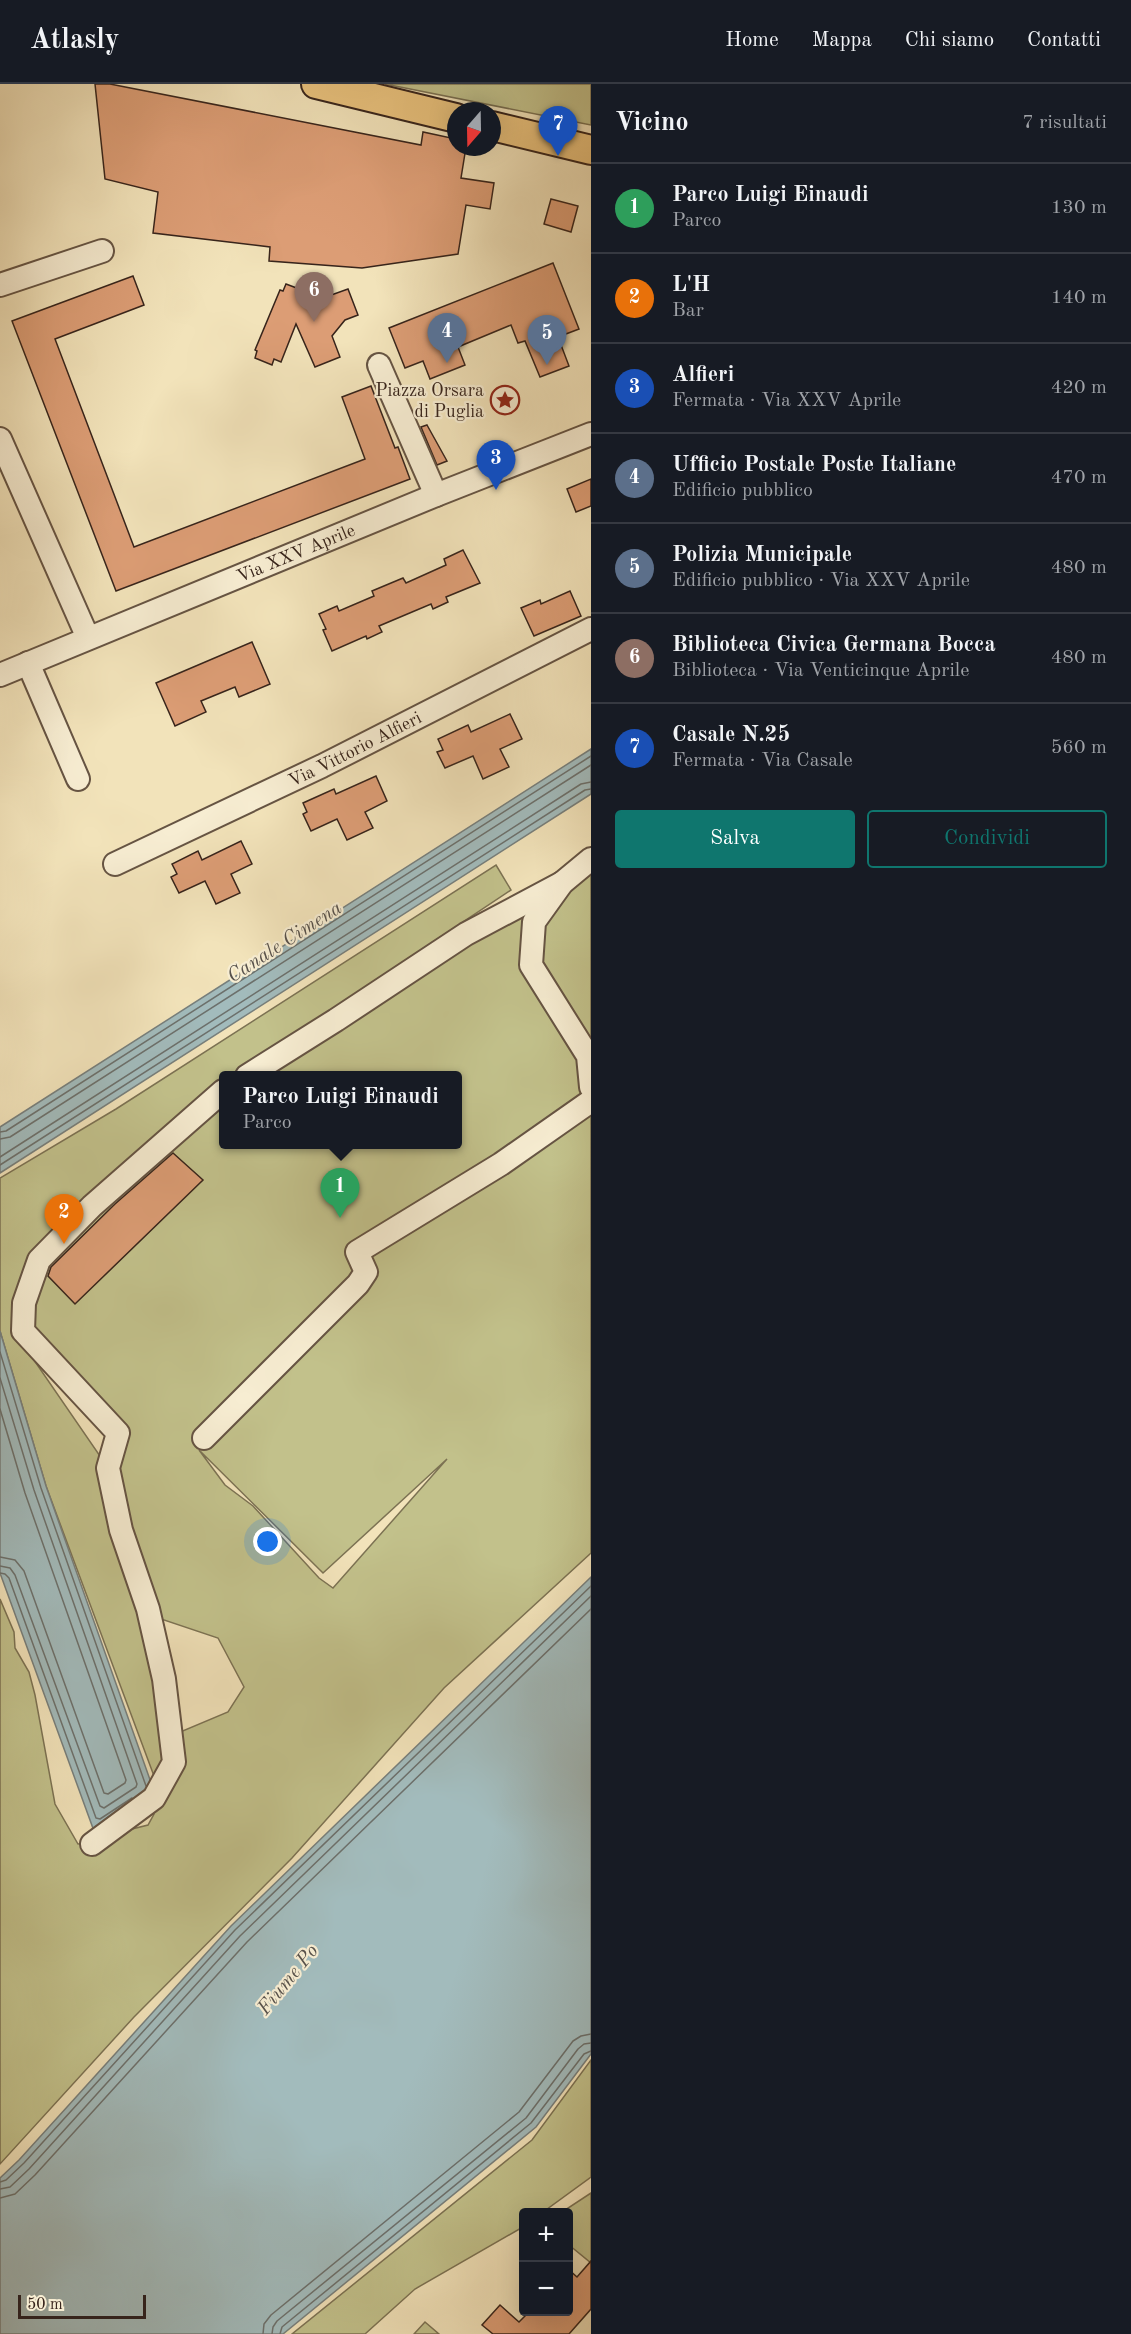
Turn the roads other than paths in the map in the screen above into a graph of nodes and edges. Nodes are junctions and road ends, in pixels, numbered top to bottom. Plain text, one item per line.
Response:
1 (316, 84) edge
2 (447, 116) edge
3 (501, 128) edge
4 (591, 150) edge
5 (102, 251) dead end
6 (0, 285) edge
7 (379, 365) dead end
8 (591, 434) edge
9 (0, 439) edge
10 (9, 483) edge
11 (436, 495) junction
12 (591, 629) edge
13 (88, 638) junction
14 (28, 663) junction
15 (0, 675) edge
16 (78, 779) dead end
17 (115, 864) dead end
18 (589, 866) edge
19 (562, 883) junction
20 (255, 1071) edge
21 (591, 1087) edge
22 (219, 1095) edge
23 (591, 1101) edge
24 (204, 1438) dead end
25 (92, 1844) dead end

1 - 2 main road
3 - 4 main road
5 - 6 street
7 - 11 street
8 - 11 street, Via XXV Aprile
9 - 10 street
10 - 13 street
11 - 13 street, Via XXV Aprile
12 - 17 street, Via Vittorio Alfieri
13 - 14 street, Via XXV Aprile
14 - 15 street, Via XXV Aprile
14 - 16 street
18 - 19 street
19 - 20 street
19 - 21 street
22 - 25 street
23 - 24 street

